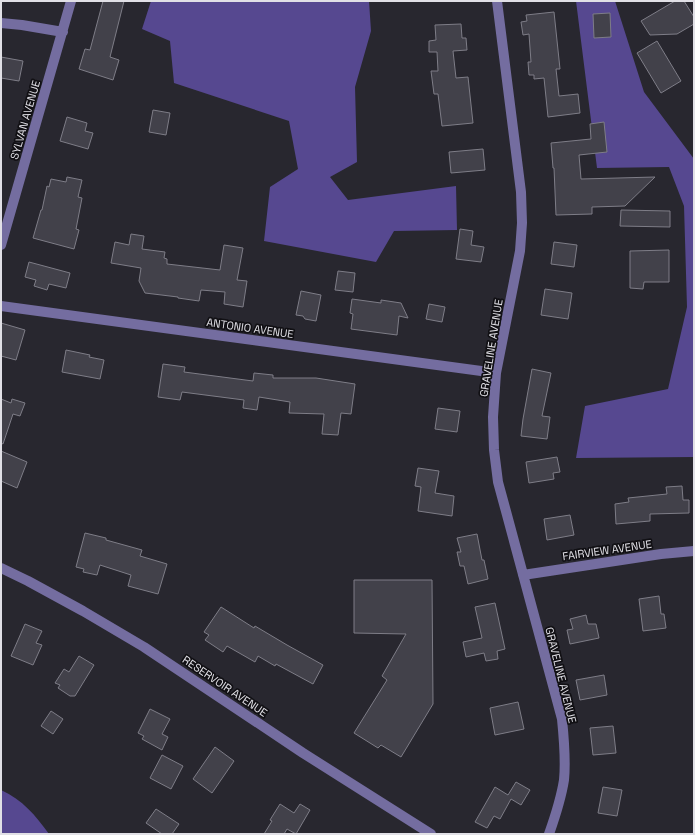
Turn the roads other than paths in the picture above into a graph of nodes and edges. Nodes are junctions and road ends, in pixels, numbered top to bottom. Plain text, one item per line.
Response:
1 (71, 1) edge
2 (497, 1) edge
3 (1, 23) edge
4 (63, 32) junction
5 (1, 245) edge
6 (1, 306) edge
7 (496, 373) junction
8 (694, 550) edge
9 (1, 568) edge
10 (523, 575) junction
11 (431, 834) edge
12 (549, 834) edge

1 - 4 street, SYLVAN AVENUE
2 - 7 street, GRAVELINE AVENUE
3 - 4 street
4 - 5 street, SYLVAN AVENUE
6 - 7 street, ANTONIO AVENUE
7 - 10 street, GRAVELINE AVENUE
8 - 10 street, FAIRVIEW AVENUE
9 - 11 street, RESERVOIR AVENUE
10 - 12 street, GRAVELINE AVENUE

